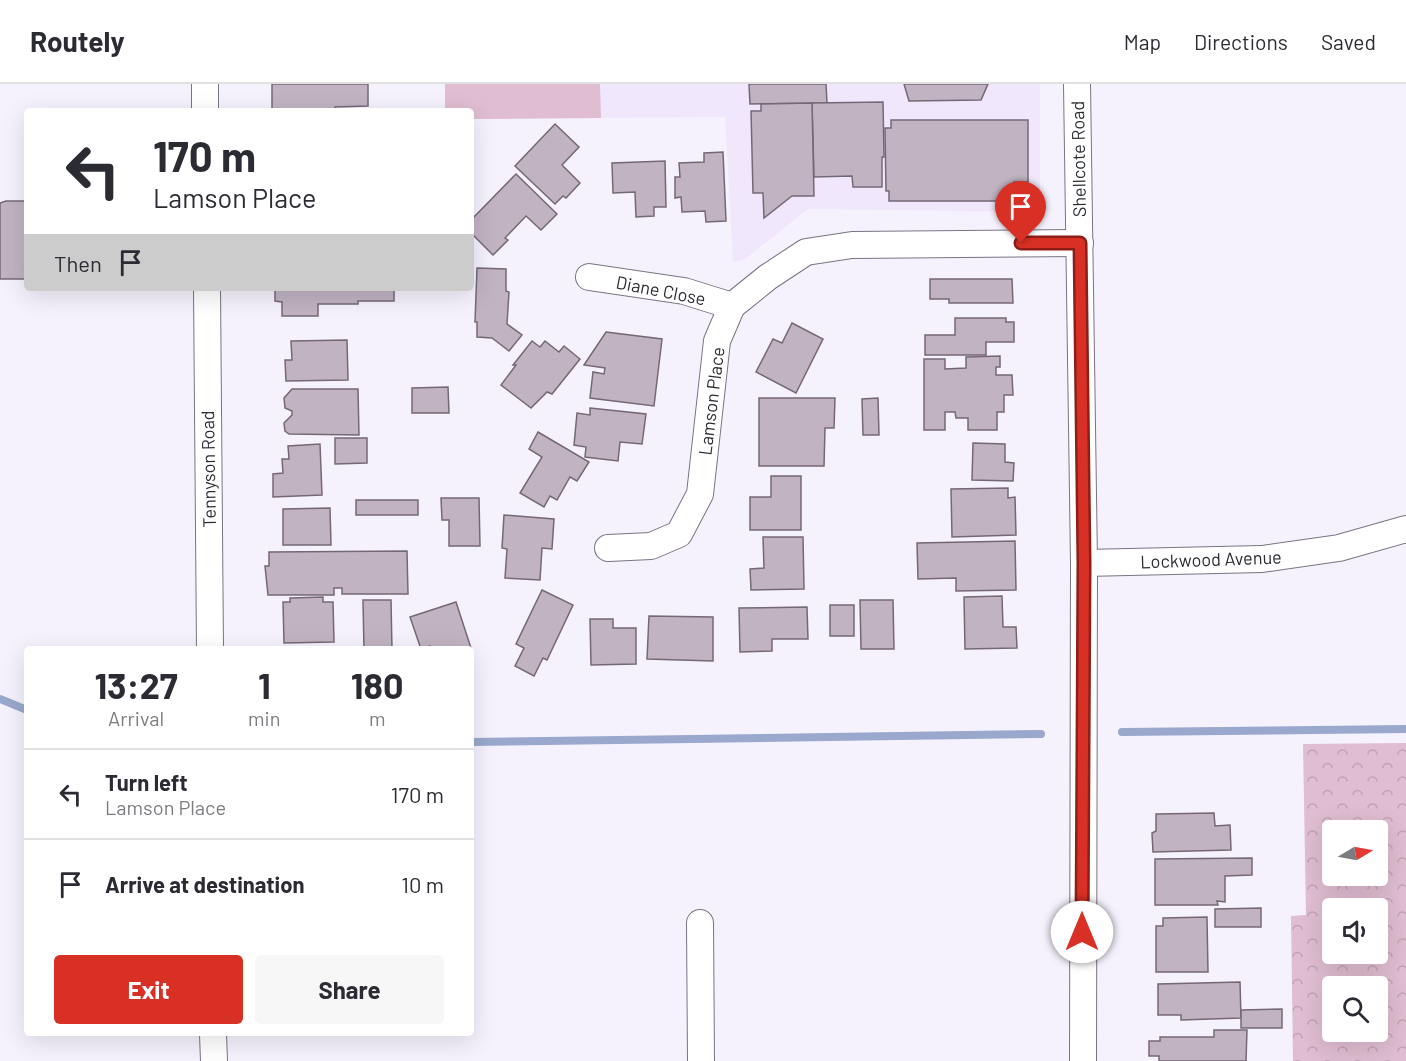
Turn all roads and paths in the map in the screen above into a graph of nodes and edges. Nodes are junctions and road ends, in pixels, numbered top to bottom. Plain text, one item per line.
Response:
1 (205, 84) edge
2 (1077, 84) edge
3 (205, 108) edge
4 (1080, 243) junction
5 (589, 277) dead end
6 (207, 291) edge
7 (732, 306) junction
8 (1406, 529) edge
9 (608, 548) dead end
10 (1084, 563) junction
11 (210, 646) edge
12 (700, 923) dead end
13 (213, 1036) edge
14 (214, 1061) edge
15 (701, 1061) edge
16 (1083, 1061) edge

1 - 3 street
2 - 4 street, Shellcote Road
4 - 7 street, Lamson Place
4 - 10 street, Shellcote Road
5 - 7 street, Diane Close
6 - 11 street, Tennyson Road
7 - 9 street, Lamson Place
8 - 10 street, Lockwood Avenue
10 - 16 street, Shellcote Road
12 - 15 street
13 - 14 street

